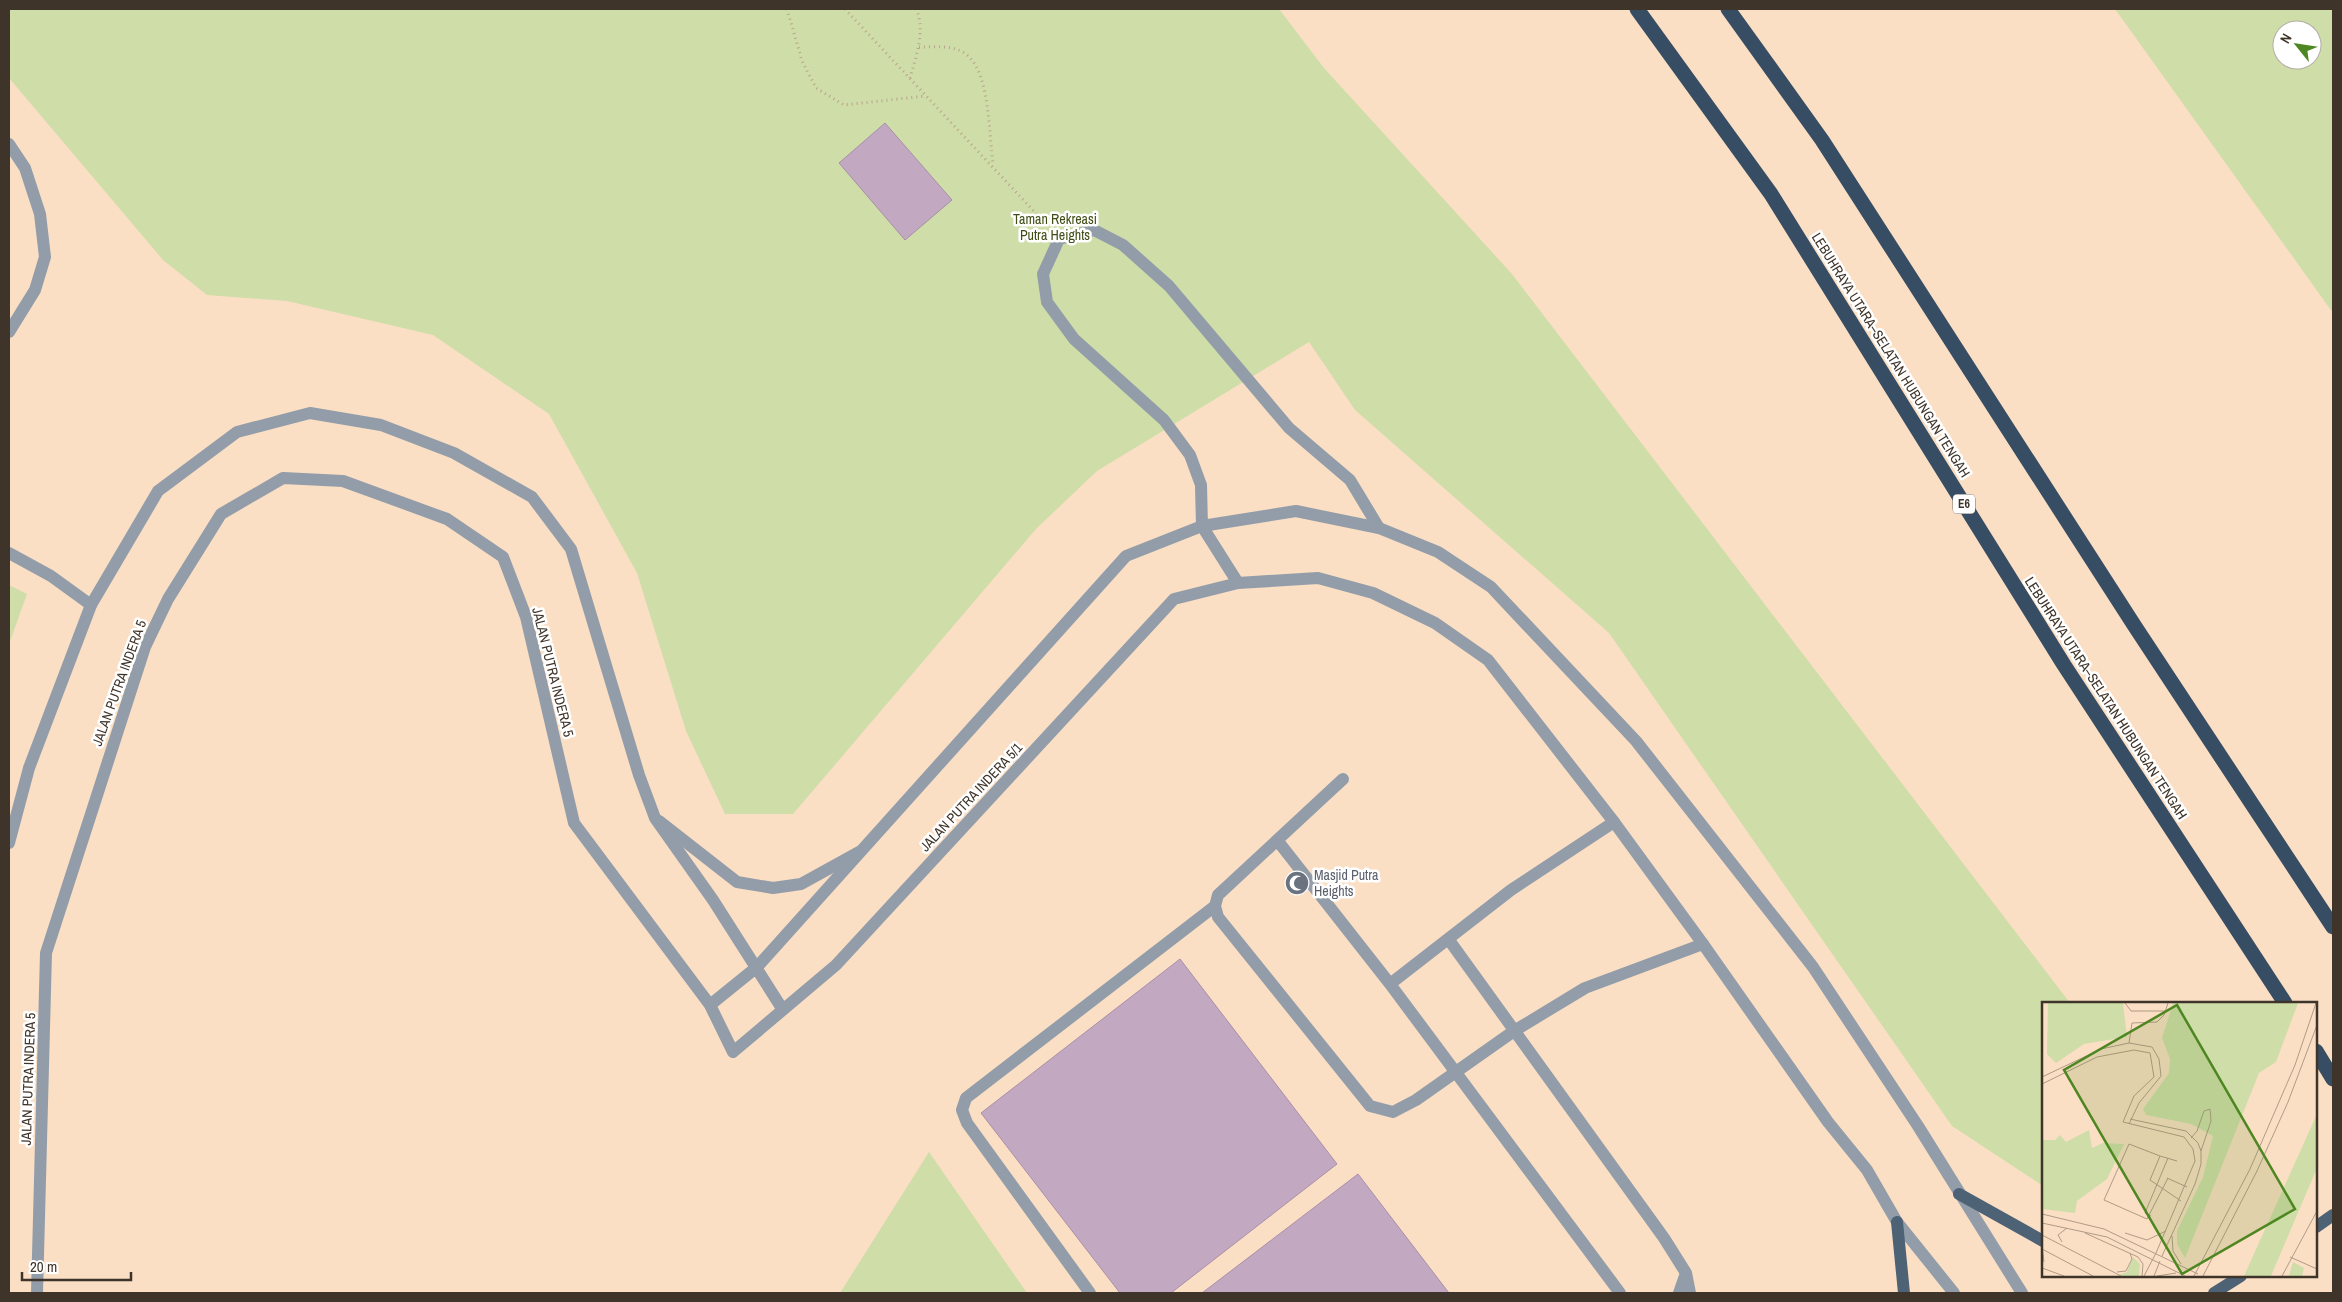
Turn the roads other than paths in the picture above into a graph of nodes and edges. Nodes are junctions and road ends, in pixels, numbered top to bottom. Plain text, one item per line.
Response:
1 (1637, 9) edge
2 (1728, 9) edge
3 (9, 144) edge
4 (9, 332) edge
5 (1202, 526) junction
6 (1379, 528) junction
7 (9, 553) edge
8 (1238, 583) junction
9 (92, 605) junction
10 (1343, 779) dead end
11 (655, 818) junction
12 (1614, 822) junction
13 (1277, 840) junction
14 (9, 843) edge
15 (865, 849) junction
16 (1216, 906) junction
17 (2333, 927) edge
18 (1449, 940) junction
19 (1703, 944) junction
20 (757, 966) junction
21 (1390, 984) junction
22 (2284, 1002) edge
23 (710, 1005) junction
24 (784, 1010) junction
25 (1514, 1031) junction
26 (733, 1052) joint
27 (2317, 1053) edge
28 (1454, 1071) junction
29 (2333, 1079) edge
30 (1960, 1194) junction
31 (2333, 1215) edge
32 (1897, 1222) junction
33 (2317, 1226) edge
34 (2042, 1241) edge
35 (1686, 1273) junction
36 (2239, 1277) edge
37 (37, 1293) edge
38 (1090, 1293) edge
39 (1620, 1293) edge
40 (1679, 1293) edge
41 (1690, 1293) edge
42 (1904, 1293) edge
43 (1954, 1293) edge
44 (2022, 1293) edge
45 (2214, 1293) edge

1 - 22 highway, LEBUHRAYA UTARA–SELATAN HUBUNGAN TENGAH / E6
2 - 17 highway
3 - 4 street
5 - 6 street
5 - 6 street
5 - 8 street
5 - 15 street
6 - 30 street
7 - 9 street
8 - 12 street, JALAN PUTRA INDERA 5/1
8 - 24 street, JALAN PUTRA INDERA 5/1
9 - 11 street
9 - 14 street
10 - 13 street
11 - 15 street
11 - 20 street
12 - 18 street
12 - 19 street, JALAN PUTRA INDERA 5/1
13 - 16 street
13 - 21 street
15 - 20 street
16 - 28 street
16 - 38 street
18 - 21 street
18 - 25 street
19 - 25 street
19 - 32 street, JALAN PUTRA INDERA 5/1
20 - 23 street
20 - 24 street
21 - 28 street
23 - 26 street, JALAN PUTRA INDERA 5
23 - 37 street, JALAN PUTRA INDERA 5
24 - 26 street, JALAN PUTRA INDERA 5/1
25 - 28 street
25 - 35 street
27 - 29 highway
28 - 39 street
30 - 34 main road
30 - 44 street
31 - 33 main road
32 - 42 main road
32 - 43 street, JALAN PUTRA INDERA 5/1
35 - 40 street
35 - 41 street
36 - 45 main road

